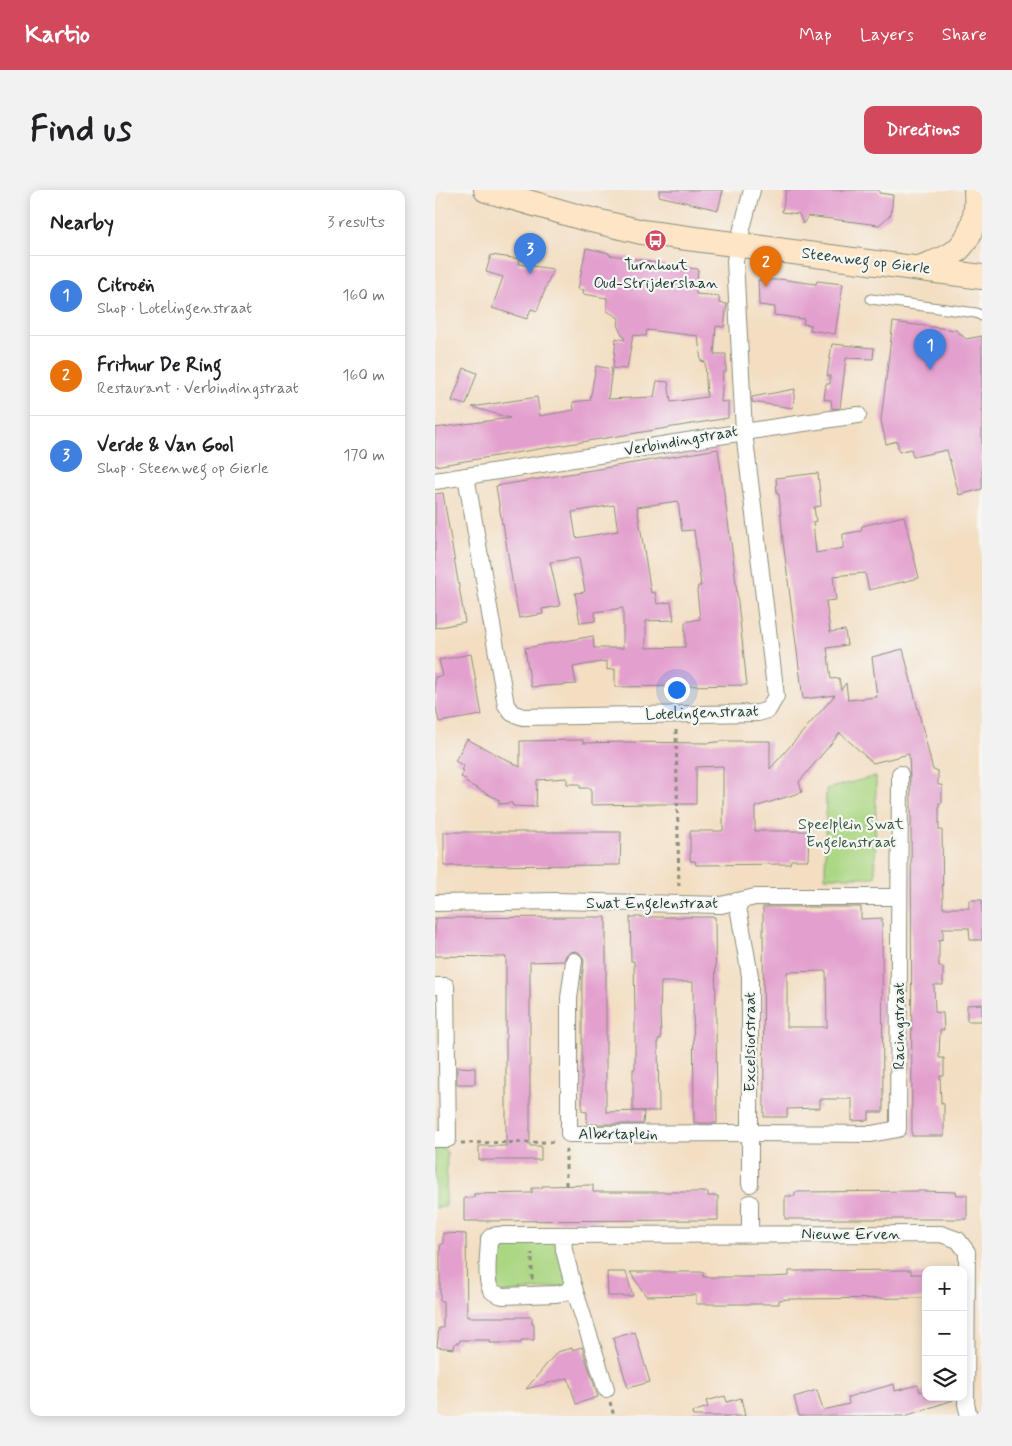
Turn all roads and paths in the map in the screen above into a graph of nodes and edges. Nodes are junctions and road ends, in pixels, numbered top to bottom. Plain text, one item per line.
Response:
1 (751, 190) edge
2 (976, 190) edge
3 (495, 191) edge
4 (738, 244) junction
5 (919, 268) junction
6 (982, 277) edge
7 (871, 299) dead end
8 (982, 316) edge
9 (858, 415) dead end
10 (744, 432) junction
11 (466, 476) junction
12 (435, 481) edge
13 (676, 715) junction
14 (900, 774) dead end
15 (899, 897) junction
16 (737, 901) junction
17 (435, 903) edge
18 (679, 905) junction
19 (574, 961) dead end
20 (435, 986) edge
21 (751, 1133) junction
22 (569, 1134) junction
23 (441, 1139) edge
24 (750, 1184) dead end
25 (566, 1186) dead end
26 (750, 1203) dead end
27 (750, 1234) junction
28 (563, 1235) junction
29 (532, 1253) dead end
30 (523, 1278) dead end
31 (573, 1285) junction
32 (605, 1390) dead end
33 (969, 1416) edge

1 - 4 street, Verbindingstraat
2 - 5 street
3 - 4 street, Steenweg op Gierle
4 - 5 street, Steenweg op Gierle
4 - 10 street, Verbindingstraat
5 - 6 street, Steenweg op Gierle
7 - 8 lane
9 - 10 street
10 - 11 street, Verbindingstraat
10 - 13 street, Lotelingenstraat
11 - 12 street, Verbindingstraat
11 - 13 street, Lotelingenstraat
13 - 18 path
14 - 15 street, Racingstraat
15 - 16 street, Swat Engelenstraat
15 - 21 street, Racingstraat
16 - 18 street, Swat Engelenstraat
16 - 21 street, Excelsiorstraat
17 - 18 street, Swat Engelenstraat
19 - 22 street, Albertaplein
20 - 23 street
21 - 22 street, Albertaplein
21 - 24 street, Excelsiorstraat
22 - 23 path
22 - 25 path
26 - 27 street
27 - 28 street, Nieuwe Erven
27 - 33 street, Nieuwe Erven
28 - 31 street
28 - 31 street, Nieuwe Erven
29 - 30 path
31 - 32 street

